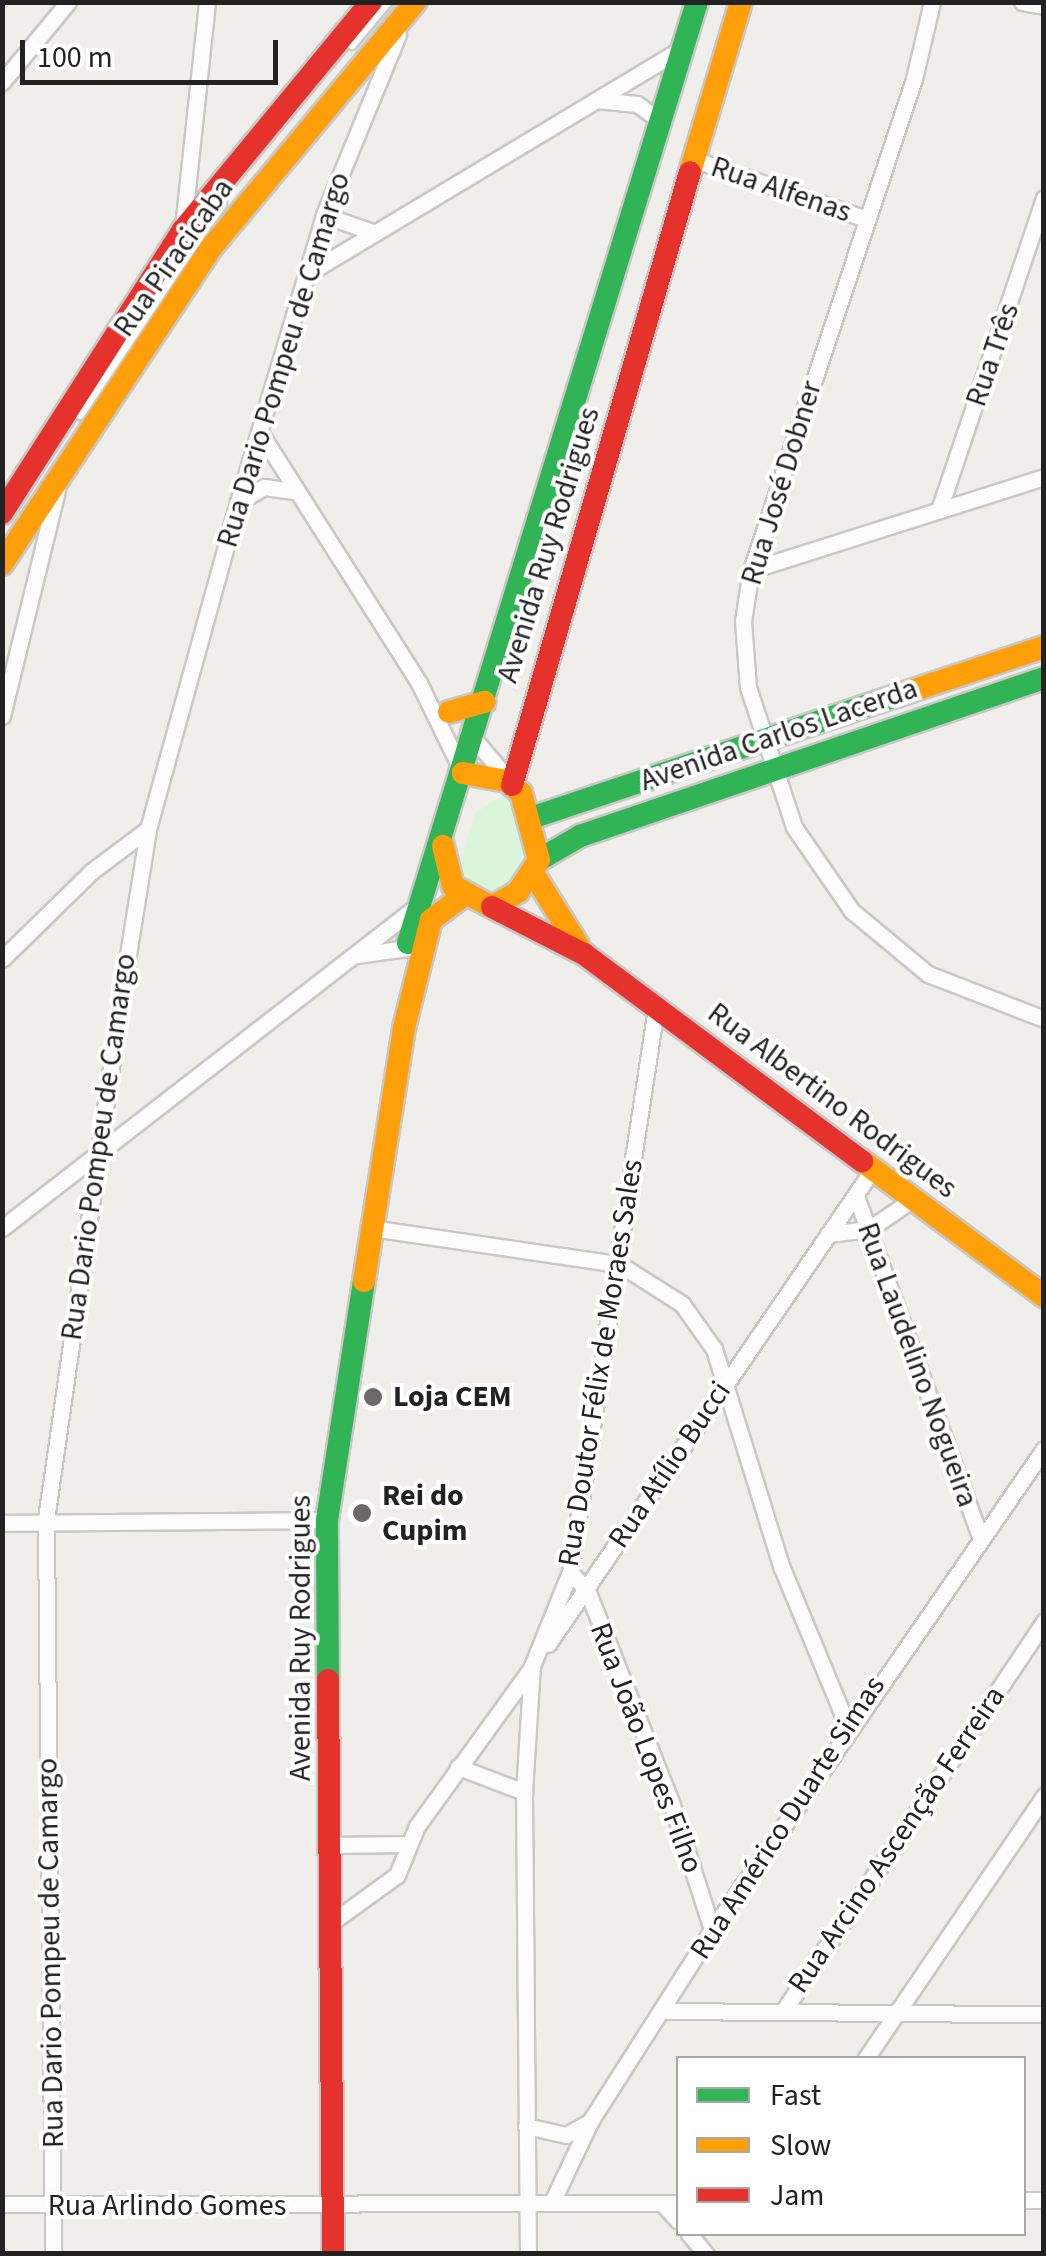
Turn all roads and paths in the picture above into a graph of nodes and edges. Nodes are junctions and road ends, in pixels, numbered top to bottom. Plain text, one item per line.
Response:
1 (68, 2) edge
2 (208, 2) edge
3 (370, 2) edge
4 (388, 2) edge
5 (403, 2) edge
6 (697, 2) edge
7 (741, 2) edge
8 (932, 2) edge
9 (1022, 2) edge
10 (414, 3) edge
11 (1044, 6) edge
12 (683, 48) junction
13 (369, 71) junction
14 (2, 82) edge
15 (596, 100) junction
16 (660, 121) junction
17 (651, 147) junction
18 (696, 160) junction
19 (1044, 198) edge
20 (324, 215) junction
21 (866, 219) junction
22 (183, 230) junction
23 (374, 233) junction
24 (310, 272) junction
25 (261, 434) junction
26 (1044, 477) edge
27 (60, 483) junction
28 (294, 491) junction
29 (238, 502) junction
30 (940, 510) junction
31 (2, 513) edge
32 (2, 528) edge
33 (5, 556) edge
34 (752, 570) junction
35 (36, 571) junction
36 (1044, 647) edge
37 (1044, 678) edge
38 (419, 684) junction
39 (485, 702) junction
40 (450, 712) junction
41 (2, 716) edge
42 (474, 738) junction
43 (762, 740) junction
44 (771, 769) junction
45 (462, 773) junction
46 (512, 785) junction
47 (534, 818) junction
48 (148, 830) junction
49 (443, 846) junction
50 (536, 867) junction
51 (462, 896) junction
52 (416, 907) junction
53 (492, 907) junction
54 (407, 948) junction
55 (584, 954) junction
56 (357, 955) junction
57 (2, 959) edge
58 (656, 1008) junction
59 (1044, 1019) edge
60 (404, 1028) junction
61 (104, 1154) junction
62 (873, 1169) junction
63 (856, 1196) junction
64 (913, 1199) junction
65 (2, 1228) edge
66 (371, 1228) junction
67 (868, 1230) junction
68 (828, 1234) junction
69 (619, 1264) junction
70 (1034, 1278) edge
71 (1044, 1296) edge
72 (722, 1389) junction
73 (1044, 1449) edge
74 (46, 1519) junction
75 (327, 1520) junction
76 (2, 1524) edge
77 (979, 1534) junction
78 (570, 1572) junction
79 (586, 1590) junction
80 (1044, 1621) edge
81 (532, 1666) junction
82 (848, 1724) junction
83 (458, 1767) junction
84 (524, 1792) junction
85 (1044, 1796) edge
86 (1037, 1818) edge
87 (408, 1844) junction
88 (331, 1846) junction
89 (332, 1922) junction
90 (712, 1930) junction
91 (784, 2010) junction
92 (664, 2011) junction
93 (896, 2012) junction
94 (1044, 2014) edge
95 (867, 2056) edge
96 (591, 2120) junction
97 (526, 2126) junction
98 (527, 2200) junction
99 (553, 2200) junction
100 (670, 2203) edge
101 (2, 2204) edge
102 (332, 2205) junction
103 (54, 2206) junction
104 (53, 2254) edge
105 (333, 2254) edge
106 (528, 2254) edge

1 - 14 street
2 - 22 street
3 - 22 main road, Rua Piracicaba
4 - 32 lane
5 - 33 lane
6 - 12 main road, Avenida Ruy Rodrigues
7 - 18 main road, Avenida Ruy Rodrigues
8 - 21 street, Rua José Dobner
9 - 11 street
10 - 13 main road, Rua Piracicaba
12 - 15 street
12 - 16 main road, Avenida Ruy Rodrigues
13 - 20 street, Rua Dario Pompeu de Camargo
13 - 27 main road, Rua Piracicaba
15 - 16 street
15 - 23 street
16 - 17 main road, Avenida Ruy Rodrigues
17 - 18 main road
17 - 39 main road, Avenida Ruy Rodrigues
18 - 21 street, Rua Alfenas
18 - 46 main road, Avenida Ruy Rodrigues
19 - 30 street, Rua Três
20 - 23 street
20 - 24 street, Rua Dario Pompeu de Camargo
21 - 34 street, Rua José Dobner
22 - 31 main road, Rua Piracicaba
23 - 24 street
24 - 25 street, Rua Dario Pompeu de Camargo
25 - 28 street
25 - 29 street, Rua Dario Pompeu de Camargo
26 - 30 street
27 - 33 main road, Rua Piracicaba
27 - 35 street
28 - 29 street
28 - 38 street
29 - 48 street, Rua Dario Pompeu de Camargo
30 - 34 street
33 - 35 street
34 - 43 street, Rua José Dobner
35 - 41 street
36 - 43 main road, Avenida Carlos Lacerda
37 - 44 main road, Avenida Carlos Lacerda
38 - 40 street
38 - 45 street
39 - 40 main road
39 - 42 main road, Avenida Ruy Rodrigues
40 - 42 street
42 - 45 main road, Avenida Ruy Rodrigues
42 - 46 street
43 - 44 street, Rua José Dobner
43 - 47 main road, Avenida Carlos Lacerda
44 - 50 main road, Avenida Carlos Lacerda
44 - 59 street, Rua José Dobner
45 - 46 main road
45 - 49 main road, Avenida Ruy Rodrigues
46 - 47 main road
47 - 50 main road
48 - 57 street
48 - 61 street, Rua Dario Pompeu de Camargo
49 - 51 main road
49 - 52 main road, Avenida Ruy Rodrigues
50 - 53 main road
50 - 55 main road, Rua Albertino Rodrigues
51 - 53 main road
51 - 60 main road, Avenida Ruy Rodrigues
52 - 54 main road, Avenida Ruy Rodrigues
52 - 56 street
53 - 55 main road, Rua Albertino Rodrigues
54 - 56 street
54 - 60 main road, Avenida Ruy Rodrigues
55 - 58 main road, Rua Albertino Rodrigues
56 - 61 street
58 - 62 main road, Rua Albertino Rodrigues
58 - 69 street, Rua Doutor Félix de Moraes Sales
60 - 66 main road, Avenida Ruy Rodrigues
61 - 65 street
61 - 74 street, Rua Dario Pompeu de Camargo
62 - 63 street, Rua Atílio Bucci
62 - 64 main road, Rua Albertino Rodrigues
63 - 67 street, Rua Laudelino Nogueira
63 - 68 street, Rua Atílio Bucci
64 - 67 street
64 - 70 main road, Rua Albertino Rodrigues
66 - 69 street
66 - 75 main road, Avenida Ruy Rodrigues
67 - 68 street
67 - 77 street, Rua Laudelino Nogueira
68 - 72 street, Rua Atílio Bucci
69 - 72 street
69 - 78 street, Rua Doutor Félix de Moraes Sales
70 - 71 main road, Rua Albertino Rodrigues
72 - 79 street, Rua Atílio Bucci
72 - 82 street
73 - 77 street, Rua Américo Duarte Simas
74 - 75 street
74 - 76 street
74 - 103 street, Rua Dario Pompeu de Camargo
75 - 88 main road, Avenida Ruy Rodrigues
77 - 82 street, Rua Américo Duarte Simas
78 - 79 street, Rua João Lopes Filho
78 - 81 street, Rua Doutor Félix de Moraes Sales
79 - 81 street, Rua Atílio Bucci
79 - 90 street, Rua João Lopes Filho
80 - 91 street, Rua Arcino Ascenção Ferreira
81 - 83 street, Rua Atílio Bucci
81 - 84 street, Rua Doutor Félix de Moraes Sales
82 - 90 street, Rua Américo Duarte Simas
83 - 84 street
83 - 87 street, Rua Atílio Bucci
84 - 97 street, Rua Doutor Félix de Moraes Sales
85 - 86 street
86 - 93 street
87 - 88 street
87 - 89 street, Rua Atílio Bucci
88 - 89 main road, Avenida Ruy Rodrigues
89 - 102 main road, Avenida Ruy Rodrigues
90 - 92 street, Rua Américo Duarte Simas
91 - 92 street
91 - 93 street
92 - 96 street, Rua Américo Duarte Simas
93 - 94 street
93 - 95 street
96 - 97 street
96 - 99 street, Rua Américo Duarte Simas
97 - 98 street, Rua Doutor Félix de Moraes Sales
98 - 99 street, Rua Arlindo Gomes
98 - 102 street, Rua Arlindo Gomes
98 - 106 street, Rua Doutor Félix de Moraes Sales
99 - 100 street, Rua Arlindo Gomes
101 - 103 street, Rua Arlindo Gomes
102 - 103 street, Rua Arlindo Gomes
102 - 105 main road, Avenida Ruy Rodrigues
103 - 104 street, Rua Dario Pompeu de Camargo

